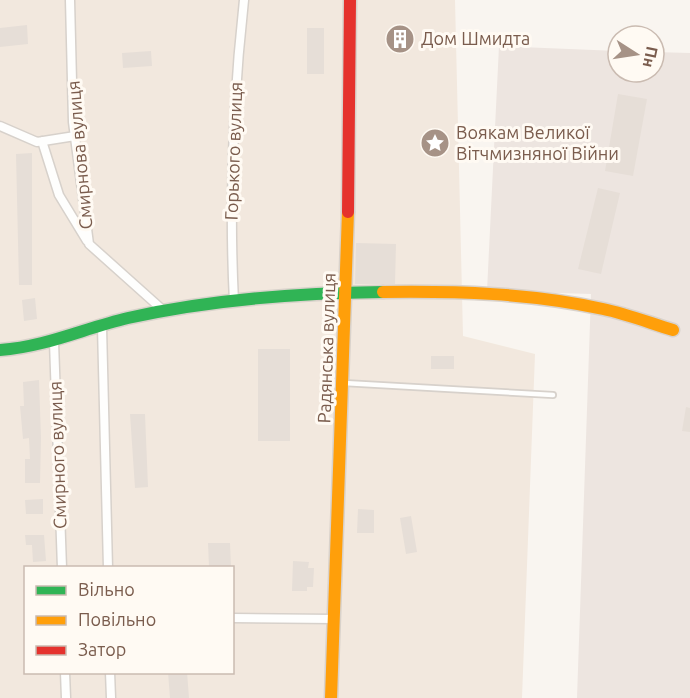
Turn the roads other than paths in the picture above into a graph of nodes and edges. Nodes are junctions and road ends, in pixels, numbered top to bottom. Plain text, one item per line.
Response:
1 (70, 0) edge
2 (244, 0) edge
3 (350, 0) edge
4 (0, 126) edge
5 (75, 136) junction
6 (42, 141) junction
7 (89, 244) junction
8 (347, 294) junction
9 (234, 303) junction
10 (165, 312) junction
11 (102, 327) junction
12 (673, 330) dead end
13 (54, 342) junction
14 (0, 350) edge
15 (344, 383) junction
16 (553, 395) dead end
17 (62, 566) edge
18 (108, 566) edge
19 (234, 618) edge
20 (334, 619) junction
21 (65, 674) edge
22 (110, 674) edge
23 (66, 698) edge
24 (111, 698) edge
25 (331, 698) edge

1 - 5 street, Смирнова вулиця
2 - 9 street, Горького вулиця
3 - 8 street, Радянська вулиця
4 - 6 street
5 - 6 street
5 - 7 street, Смирнова вулиця
6 - 7 street
7 - 10 street, Смирнова вулиця
8 - 9 street
8 - 12 street
8 - 15 street, Радянська вулиця
9 - 10 street
10 - 11 street
11 - 13 street
11 - 18 street
13 - 14 street
13 - 17 street, Смирного вулиця
15 - 16 lane
15 - 20 street, Радянська вулиця
19 - 20 street
20 - 25 street, Радянська вулиця
21 - 23 street
22 - 24 street

